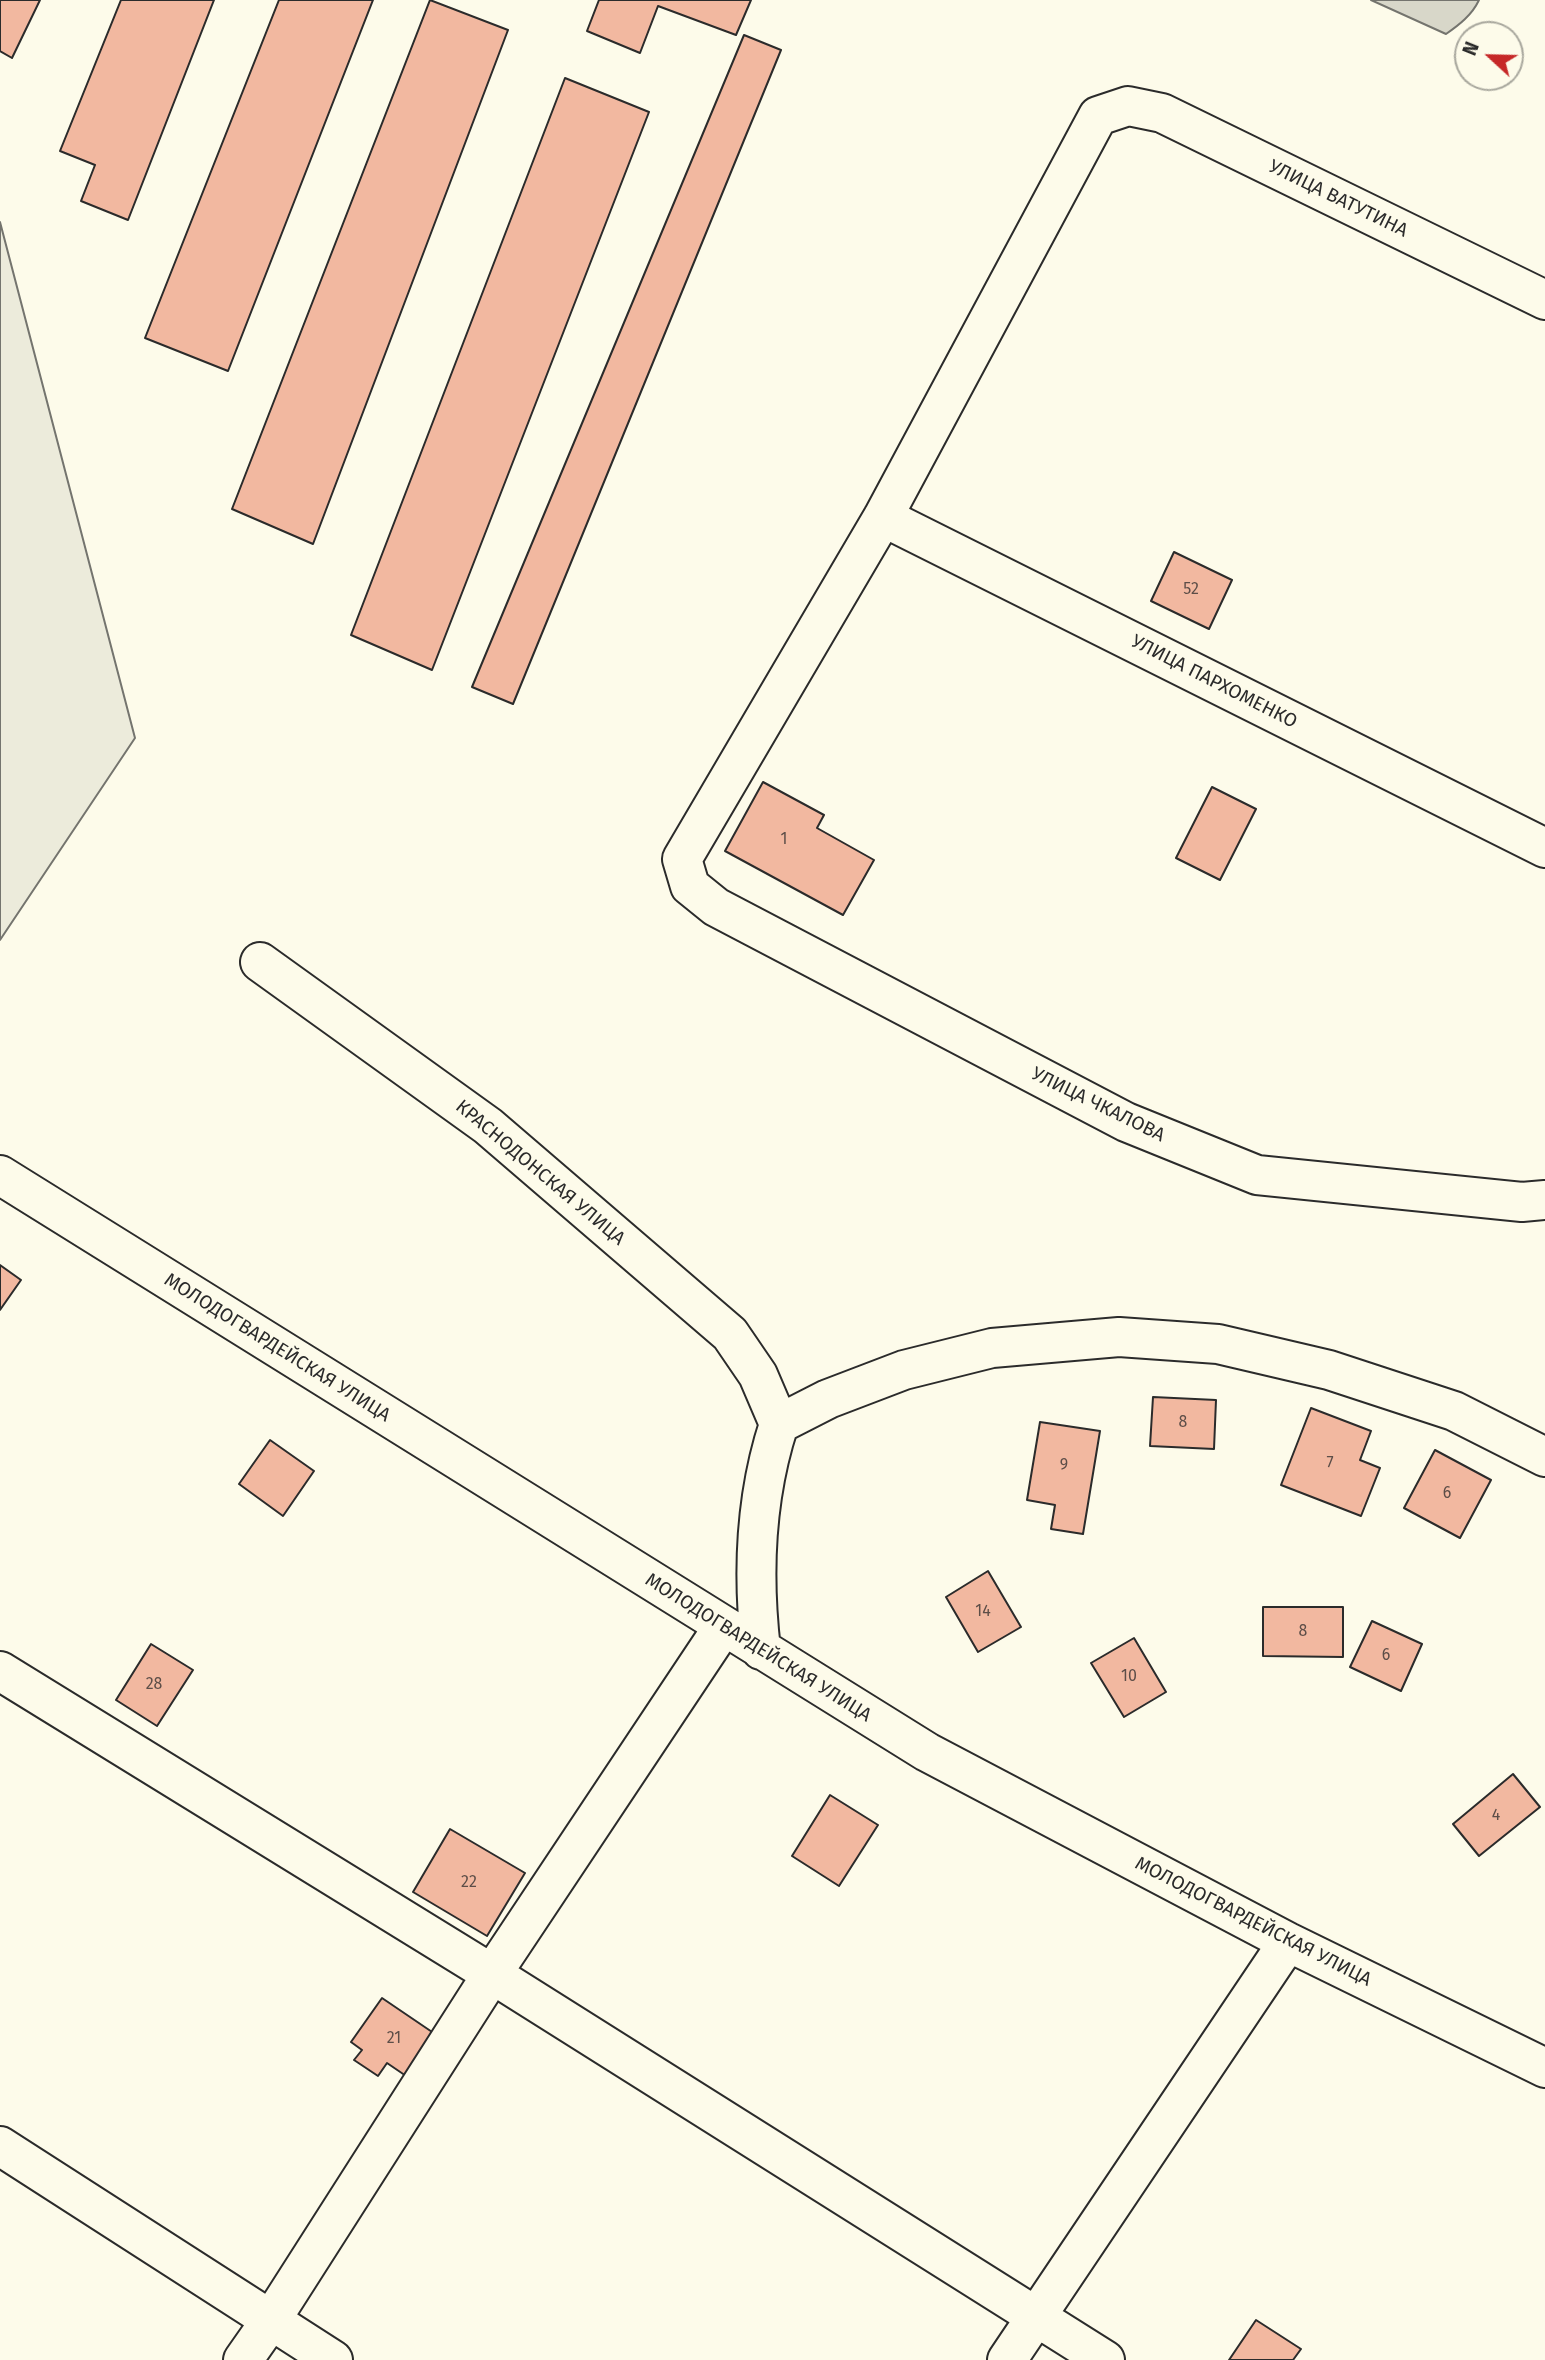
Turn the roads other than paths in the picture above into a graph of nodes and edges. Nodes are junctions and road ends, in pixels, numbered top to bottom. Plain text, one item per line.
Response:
1 (1545, 300) edge
2 (883, 517) junction
3 (1545, 848) edge
4 (260, 962) dead end
5 (0, 1175) edge
6 (1545, 1200) edge
7 (779, 1424) junction
8 (1545, 1457) edge
9 (723, 1627) junction
10 (761, 1650) junction
11 (0, 1671) edge
12 (1288, 1942) junction
13 (492, 1974) junction
14 (1545, 2068) edge
15 (0, 2146) edge
16 (1036, 2316) junction
17 (271, 2320) junction
18 (243, 2360) edge
19 (333, 2360) edge
20 (1007, 2360) edge
21 (1105, 2360) edge

1 - 2 street, УЛИЦА ВАТУТИНА
2 - 3 street, УЛИЦА ПАРХОМЕНКО
2 - 6 street, УЛИЦА ЧКАЛОВА
4 - 7 street, КРАСНОДОНСКАЯ УЛИЦА
5 - 9 street, МОЛОДОГВАРДЕЙСКАЯ УЛИЦА
7 - 8 street
7 - 10 street
9 - 10 street, МОЛОДОГВАРДЕЙСКАЯ УЛИЦА
9 - 13 street
10 - 12 street, МОЛОДОГВАРДЕЙСКАЯ УЛИЦА
11 - 13 street
12 - 14 street, МОЛОДОГВАРДЕЙСКАЯ УЛИЦА
12 - 16 street
13 - 16 street
13 - 17 street
15 - 17 street
16 - 20 street
16 - 21 street
17 - 18 street
17 - 19 street

